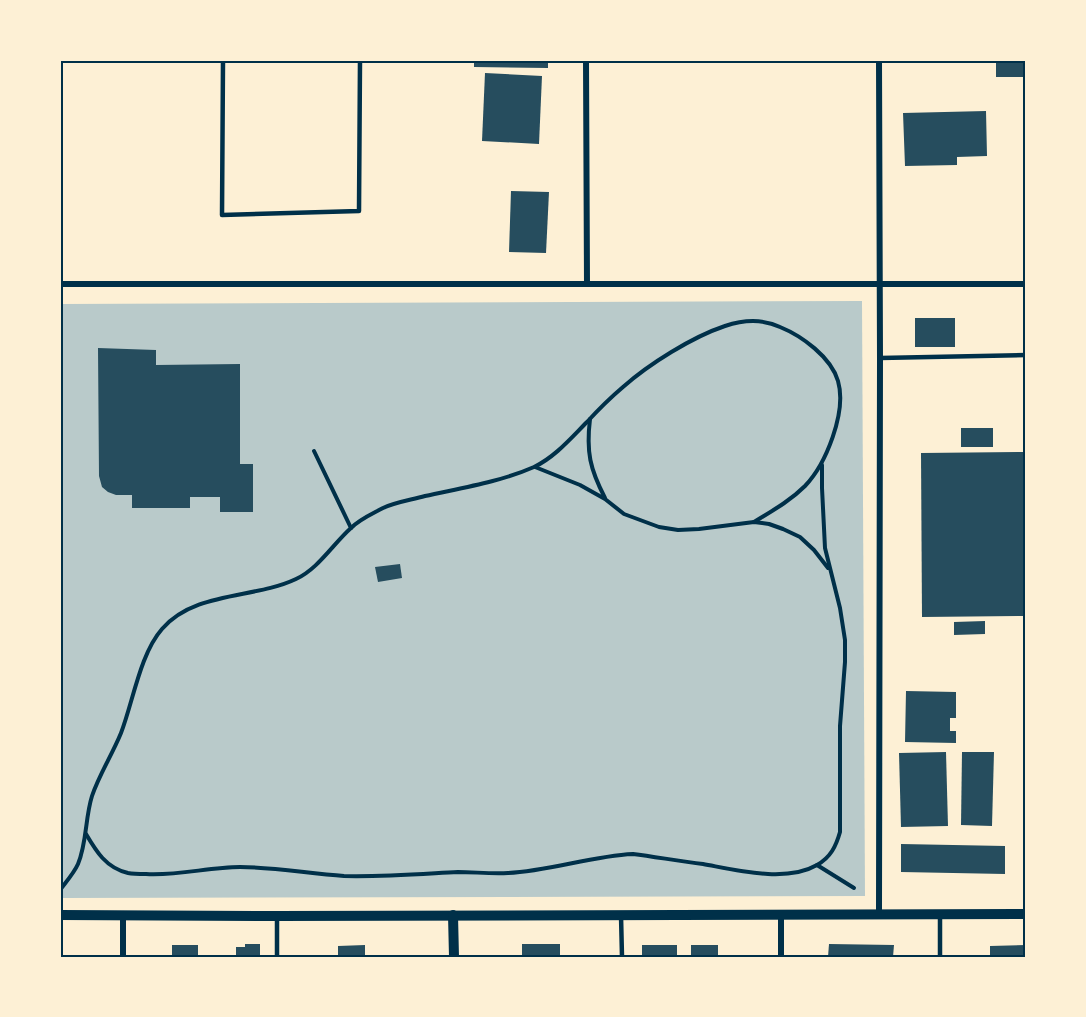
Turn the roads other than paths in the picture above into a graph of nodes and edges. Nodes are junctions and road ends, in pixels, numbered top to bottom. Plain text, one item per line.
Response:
1 (223, 60) edge
2 (360, 60) edge
3 (586, 60) edge
4 (879, 60) edge
5 (60, 284) edge
6 (587, 284) junction
7 (879, 284) junction
8 (1026, 284) edge
9 (1026, 355) edge
10 (880, 358) junction
11 (781, 914) junction
12 (879, 914) junction
13 (940, 914) junction
14 (1026, 914) edge
15 (60, 915) edge
16 (123, 915) junction
17 (453, 915) junction
18 (621, 915) junction
19 (277, 916) junction
20 (123, 957) edge
21 (278, 957) edge
22 (454, 957) edge
23 (622, 957) edge
24 (782, 957) edge
25 (940, 957) edge

1 - 2 lane
3 - 6 street
4 - 7 street
5 - 6 street
6 - 7 street
7 - 8 street
7 - 10 street
9 - 10 lane
10 - 12 street
11 - 12 street
11 - 18 street
11 - 24 street
12 - 13 street
13 - 14 street
13 - 25 lane
15 - 16 street
16 - 19 street
16 - 20 street
17 - 18 street
17 - 19 street
17 - 22 street
18 - 23 lane
19 - 21 lane

